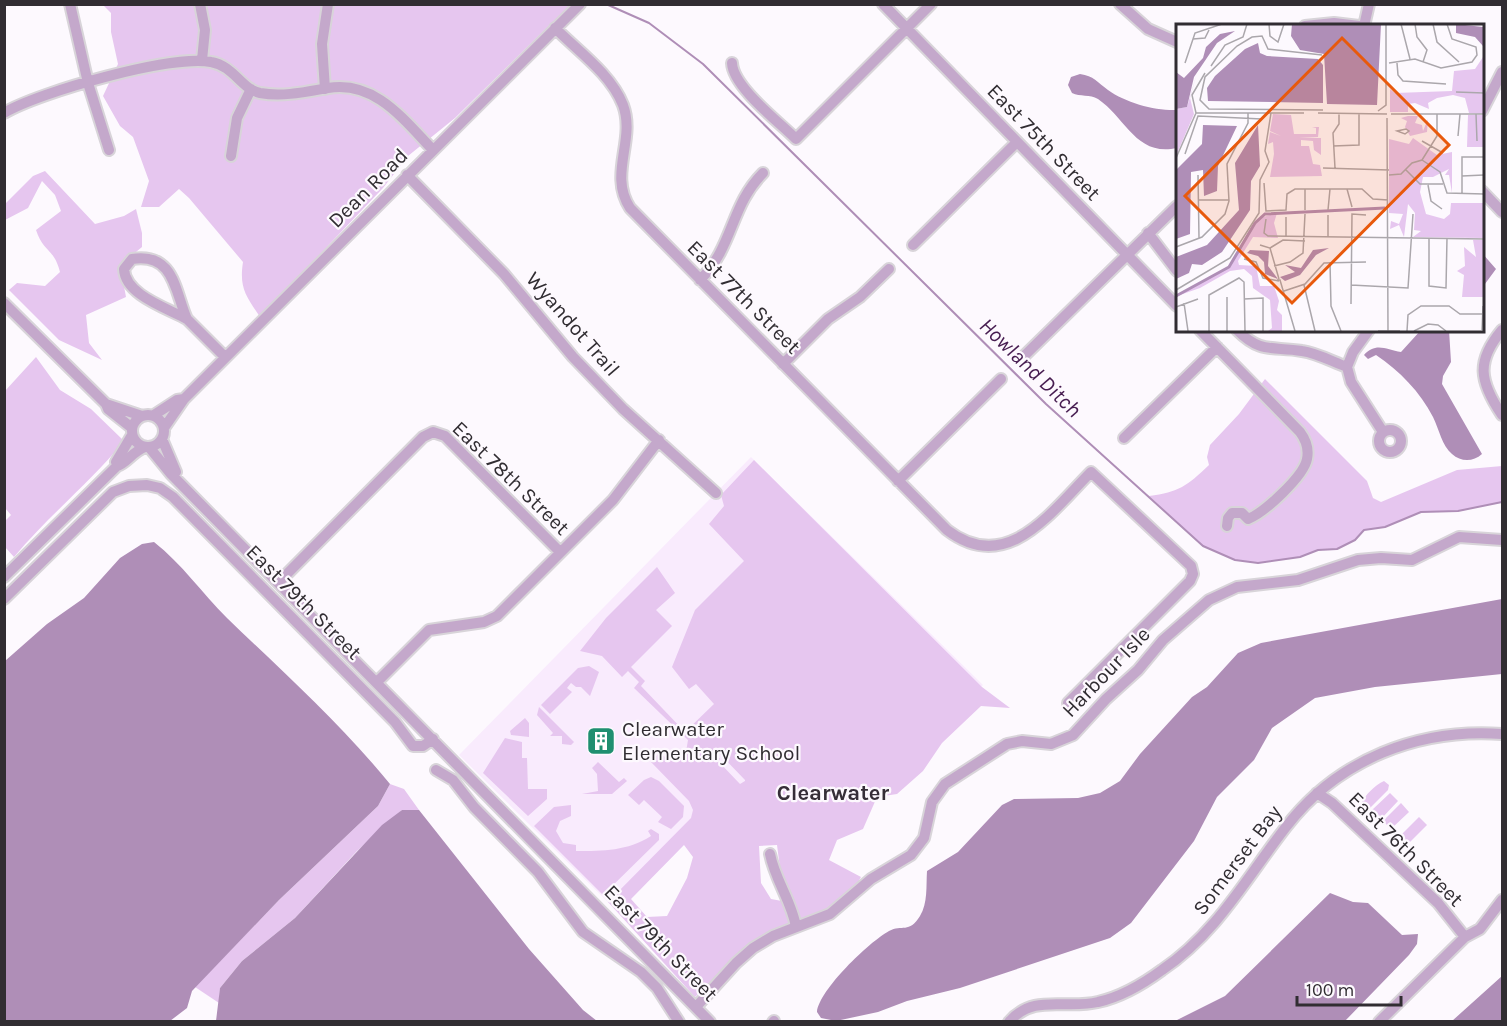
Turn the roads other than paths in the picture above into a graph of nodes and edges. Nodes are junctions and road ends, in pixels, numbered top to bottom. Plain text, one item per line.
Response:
1 (70, 4) edge
2 (200, 4) edge
3 (328, 4) edge
4 (883, 4) edge
5 (931, 4) edge
6 (1369, 4) edge
7 (579, 6) edge
8 (1128, 7) edge
9 (1324, 24) edge
10 (1343, 24) edge
11 (1363, 24) edge
12 (555, 28) junction
13 (907, 29) junction
14 (1176, 42) edge
15 (202, 60) junction
16 (732, 63) dead end
17 (1503, 72) edge
18 (88, 83) junction
19 (251, 89) junction
20 (325, 89) junction
21 (1486, 91) edge
22 (1483, 106) edge
23 (4, 113) edge
24 (1017, 141) junction
25 (109, 150) dead end
26 (433, 150) junction
27 (231, 156) dead end
28 (763, 173) dead end
29 (407, 175) junction
30 (1483, 192) edge
31 (1176, 207) edge
32 (1503, 212) edge
33 (1148, 233) junction
34 (913, 245) dead end
35 (1127, 255) junction
36 (889, 268) dead end
37 (1176, 270) edge
38 (700, 280) junction
39 (4, 303) edge
40 (1176, 305) edge
41 (187, 319) junction
42 (1503, 330) edge
43 (1202, 332) edge
44 (1239, 332) edge
45 (1368, 332) edge
46 (1217, 347) junction
47 (225, 357) junction
48 (1020, 359) dead end
49 (783, 364) junction
50 (1347, 367) junction
51 (1001, 379) dead end
52 (184, 399) junction
53 (106, 404) junction
54 (154, 415) junction
55 (1503, 415) edge
56 (142, 416) junction
57 (132, 431) junction
58 (1383, 432) dead end
59 (163, 434) junction
60 (1124, 438) dead end
61 (659, 440) junction
62 (147, 447) junction
63 (117, 466) junction
64 (177, 478) junction
65 (898, 481) junction
66 (716, 494) dead end
67 (1227, 526) dead end
68 (1503, 540) edge
69 (560, 552) junction
70 (4, 577) edge
71 (279, 582) junction
72 (4, 599) edge
73 (377, 682) junction
74 (1068, 703) dead end
75 (1503, 734) edge
76 (433, 738) junction
77 (436, 770) dead end
78 (1317, 793) junction
79 (770, 854) dead end
80 (1503, 900) edge
81 (796, 927) junction
82 (1465, 937) junction
83 (696, 1007) junction
84 (679, 1022) edge
85 (710, 1022) edge
86 (1009, 1022) edge
87 (1379, 1022) edge

1 - 18 street
2 - 15 street
3 - 20 street
4 - 13 street, East 75th Street
5 - 13 street
6 - 11 street
7 - 12 street, Dean Road
8 - 14 street
9 - 10 street
12 - 26 street, Dean Road
12 - 38 street, East 77th Street
13 - 16 street
13 - 24 street, East 75th Street
15 - 18 street
15 - 19 street
17 - 21 street
18 - 23 street
18 - 25 street
19 - 20 street
19 - 27 street
20 - 26 street
21 - 22 street
24 - 34 street
24 - 35 street, East 75th Street
26 - 29 street, Dean Road
28 - 38 street
29 - 47 street, Dean Road
29 - 61 street, Wyandot Trail
30 - 32 street
31 - 33 street
33 - 35 street
33 - 37 street
35 - 40 street, East 75th Street
35 - 48 street
36 - 49 street
38 - 49 street, East 77th Street
39 - 53 street
41 - 41 street
41 - 47 street
42 - 55 street
43 - 46 street
44 - 50 street
45 - 50 street
46 - 60 street
46 - 67 street
47 - 52 street, Dean Road
49 - 65 street, East 77th Street
50 - 58 street
51 - 65 street
52 - 54 street, Dean Road
52 - 59 street, Dean Road
53 - 56 street
53 - 57 street
54 - 56 street
54 - 59 street
56 - 57 street
57 - 62 street
57 - 63 street
59 - 62 street
59 - 64 street, East 79th Street
61 - 66 street, Wyandot Trail
61 - 69 street
62 - 63 street
62 - 64 street, East 79th Street
63 - 70 street
64 - 71 street, East 79th Street
65 - 74 street, East 77th Street
68 - 81 street, Harbour Isle
69 - 71 street, East 78th Street
69 - 73 street
71 - 73 street, East 79th Street
72 - 76 street, East 79th Street
73 - 76 street, East 79th Street
75 - 78 street, Somerset Bay
76 - 83 street, East 79th Street
77 - 84 street
78 - 82 street, East 76th Street
78 - 86 street, Somerset Bay
79 - 81 street
80 - 82 street
81 - 83 street, Harbour Isle
82 - 87 street
83 - 85 street, East 79th Street

